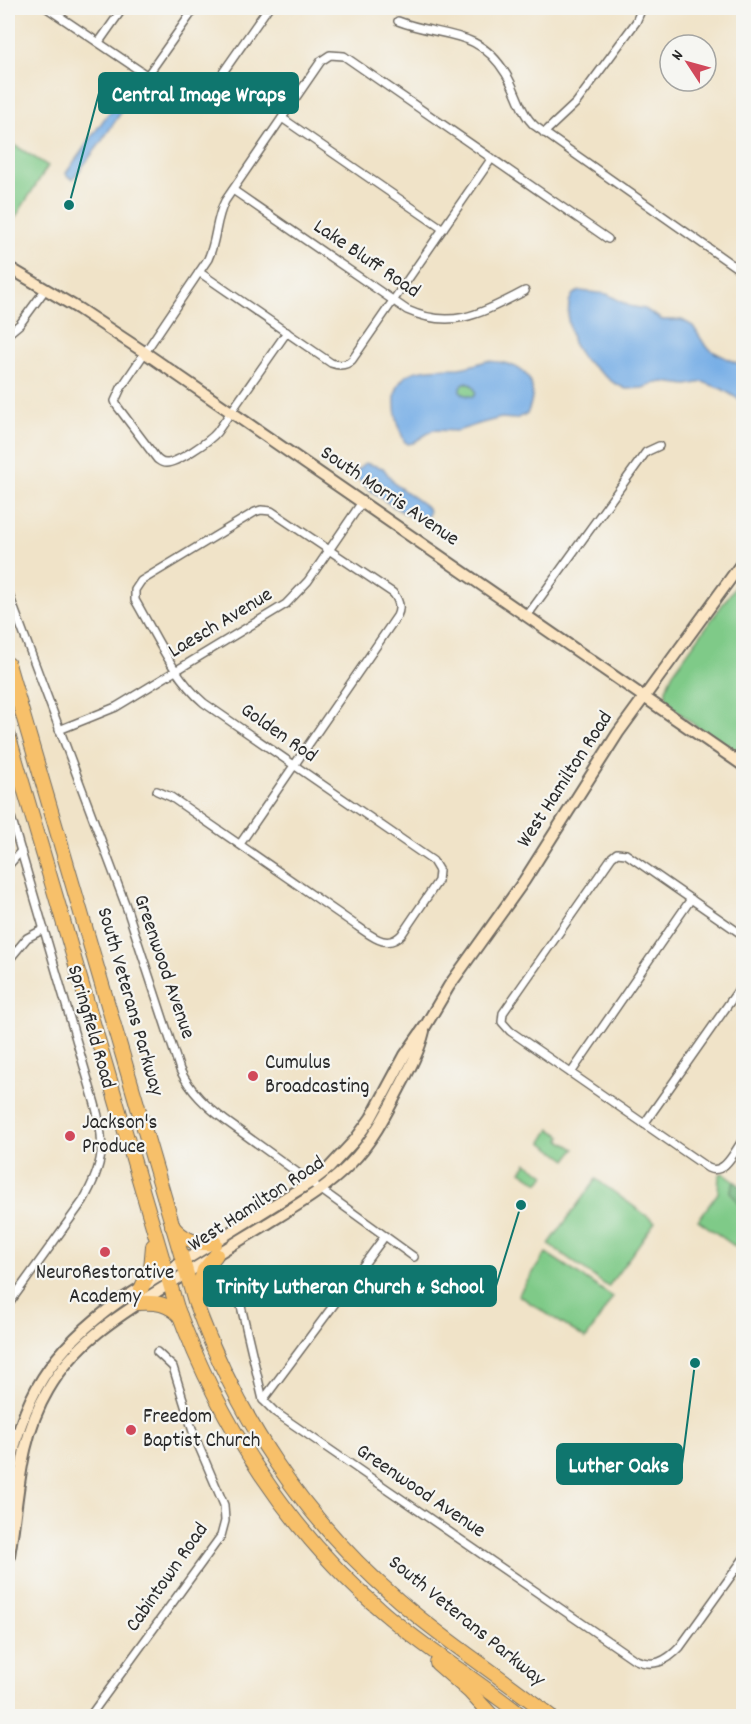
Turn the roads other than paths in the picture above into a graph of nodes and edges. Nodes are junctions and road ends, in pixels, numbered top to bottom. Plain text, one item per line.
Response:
1 (47, 8) edge
2 (123, 8) edge
3 (195, 8) edge
4 (268, 8) edge
5 (642, 8) edge
6 (398, 21) dead end
7 (99, 42) junction
8 (147, 76) junction
9 (282, 118) junction
10 (544, 133) junction
11 (492, 158) junction
12 (233, 190) junction
13 (443, 229) junction
14 (608, 239) dead end
15 (8, 267) edge
16 (199, 272) junction
17 (744, 273) edge
18 (45, 290) junction
19 (525, 291) dead end
20 (394, 301) junction
21 (287, 332) junction
22 (8, 334) edge
23 (144, 352) junction
24 (231, 413) junction
25 (659, 446) dead end
26 (362, 502) junction
27 (330, 550) junction
28 (744, 560) edge
29 (8, 592) edge
30 (527, 616) junction
31 (8, 664) edge
32 (177, 670) junction
33 (643, 697) junction
34 (59, 730) junction
35 (8, 734) edge
36 (294, 766) junction
37 (744, 766) edge
38 (157, 791) dead end
39 (8, 807) edge
40 (240, 844) junction
41 (21, 851) junction
42 (8, 866) edge
43 (691, 899) junction
44 (44, 930) junction
45 (744, 936) edge
46 (8, 961) edge
47 (744, 982) edge
48 (426, 1025) junction
49 (571, 1073) junction
50 (644, 1124) junction
51 (744, 1138) edge
52 (311, 1182) junction
53 (321, 1189) junction
54 (171, 1225) junction
55 (153, 1232) junction
56 (385, 1236) junction
57 (215, 1249) junction
58 (414, 1257) dead end
59 (185, 1268) junction
60 (167, 1278) junction
61 (230, 1291) dead end
62 (140, 1296) junction
63 (195, 1302) junction
64 (8, 1305) edge
65 (180, 1317) junction
66 (157, 1352) dead end
67 (263, 1400) junction
68 (17, 1433) edge
69 (8, 1482) edge
70 (744, 1558) edge
71 (8, 1561) edge
72 (386, 1614) junction
73 (8, 1713) edge
74 (12, 1716) edge
75 (90, 1716) edge
76 (492, 1716) edge
77 (522, 1716) edge
78 (550, 1716) edge

1 - 7 street
2 - 7 street
3 - 8 street
4 - 8 street
5 - 10 street
6 - 10 street
7 - 8 street
9 - 11 street
9 - 12 street
9 - 13 street
10 - 17 street
11 - 13 street
11 - 14 street
12 - 16 street
12 - 20 street, Lake Bluff Road
13 - 20 street
15 - 18 main road, South Morris Avenue
16 - 21 street
16 - 23 street
18 - 22 street
18 - 23 main road, South Morris Avenue
19 - 20 street, Lake Bluff Road
20 - 21 street
21 - 24 street
23 - 24 main road, South Morris Avenue
23 - 24 street
24 - 26 main road, South Morris Avenue
25 - 30 street
26 - 27 street, Laesch Avenue
26 - 30 main road, South Morris Avenue
27 - 32 street, Laesch Avenue
27 - 32 street, Golden Rod
27 - 36 street
28 - 33 main road, West Hamilton Road
29 - 34 street, Greenwood Avenue
30 - 33 main road, South Morris Avenue
31 - 54 highway, South Veterans Parkway
32 - 34 street, Laesch Avenue
32 - 36 street, Golden Rod
33 - 37 main road, South Morris Avenue
33 - 48 main road, West Hamilton Road
34 - 52 street, Greenwood Avenue
35 - 55 highway, South Veterans Parkway
36 - 40 street
36 - 40 street, Golden Rod
38 - 40 street
39 - 41 street, Springfield Road
41 - 42 street
41 - 44 street, Springfield Road
43 - 45 street
43 - 49 street
43 - 49 street
44 - 46 street
44 - 64 street, Springfield Road
47 - 50 street
48 - 52 main road, West Hamilton Road
48 - 53 main road, West Hamilton Road
49 - 50 street
50 - 51 street
52 - 53 street, Greenwood Avenue
52 - 57 main road, West Hamilton Road
53 - 56 street, Greenwood Avenue
53 - 57 main road, West Hamilton Road
54 - 57 highway
54 - 59 highway, South Veterans Parkway
55 - 60 highway, South Veterans Parkway
55 - 62 highway
56 - 58 street, Greenwood Avenue
56 - 67 street
57 - 59 main road, West Hamilton Road
57 - 63 highway
59 - 60 main road, West Hamilton Road
59 - 63 highway, South Veterans Parkway
60 - 62 main road, West Hamilton Road
60 - 65 highway, South Veterans Parkway
61 - 67 street
62 - 65 highway
62 - 68 main road, West Hamilton Road
63 - 78 highway, South Veterans Parkway
65 - 72 highway, South Veterans Parkway
66 - 75 street, Cabintown Road
67 - 70 street, Greenwood Avenue
68 - 69 main road
68 - 71 main road
72 - 76 highway
72 - 77 highway, South Veterans Parkway
73 - 74 street

